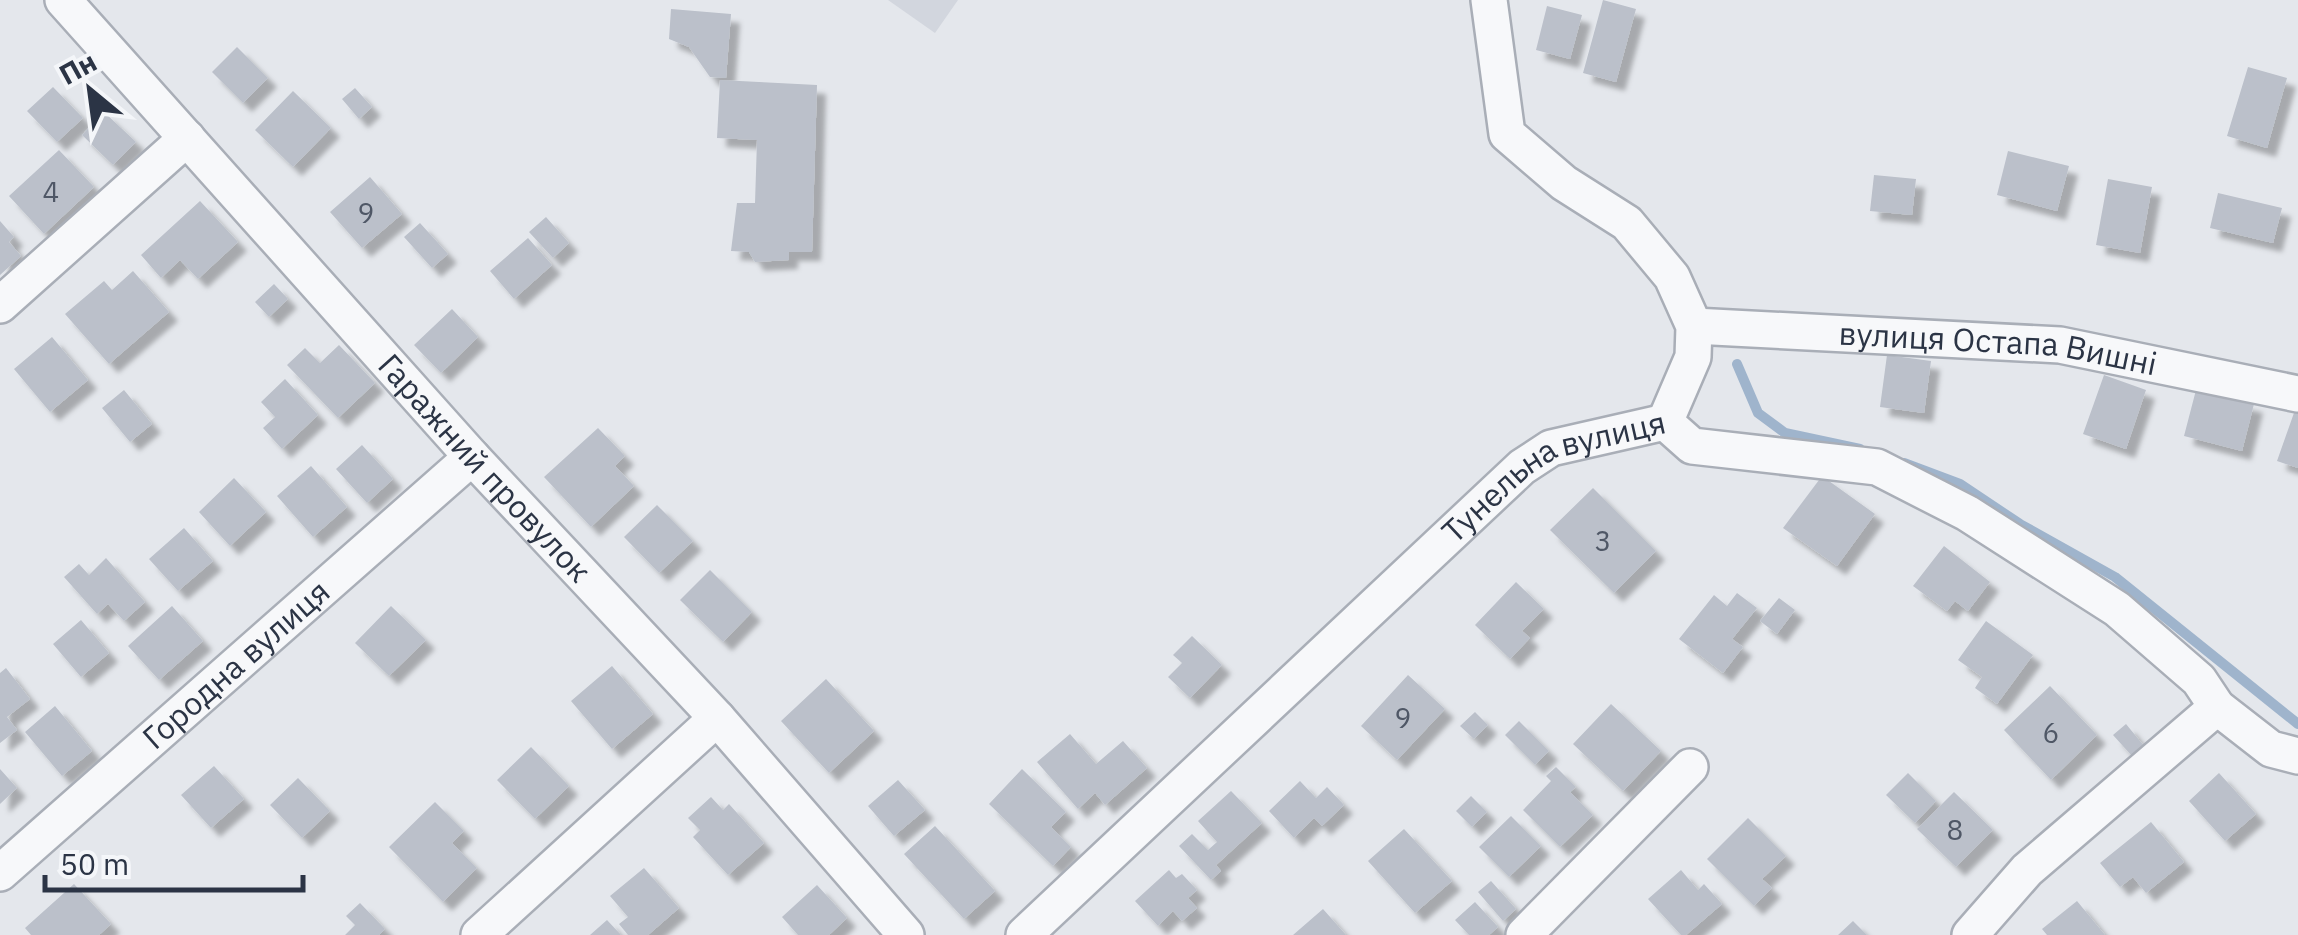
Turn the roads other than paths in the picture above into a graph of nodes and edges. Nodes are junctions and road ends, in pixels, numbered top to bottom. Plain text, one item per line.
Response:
1 (63, 0) edge
2 (1489, 0) edge
3 (187, 138) junction
4 (0, 305) edge
5 (1694, 326) junction
6 (2298, 394) edge
7 (1665, 422) junction
8 (472, 457) junction
9 (2217, 708) junction
10 (718, 718) junction
11 (2298, 756) edge
12 (1690, 767) dead end
13 (0, 872) edge
14 (479, 935) edge
15 (906, 935) edge
16 (1024, 935) edge
17 (1524, 935) edge
18 (1970, 935) edge

1 - 3 street, Гаражний провулок
2 - 5 street
3 - 4 street
3 - 8 street, Гаражний провулок
5 - 6 street, вулиця Остапа Вишні
5 - 7 street
7 - 9 street, Тунельна вулиця
7 - 16 street, Тунельна вулиця
8 - 10 street, Гаражний провулок
8 - 13 street, Городна вулиця
9 - 11 street, Тунельна вулиця
9 - 18 street
10 - 14 street
10 - 15 street, Гаражний провулок
12 - 17 street

